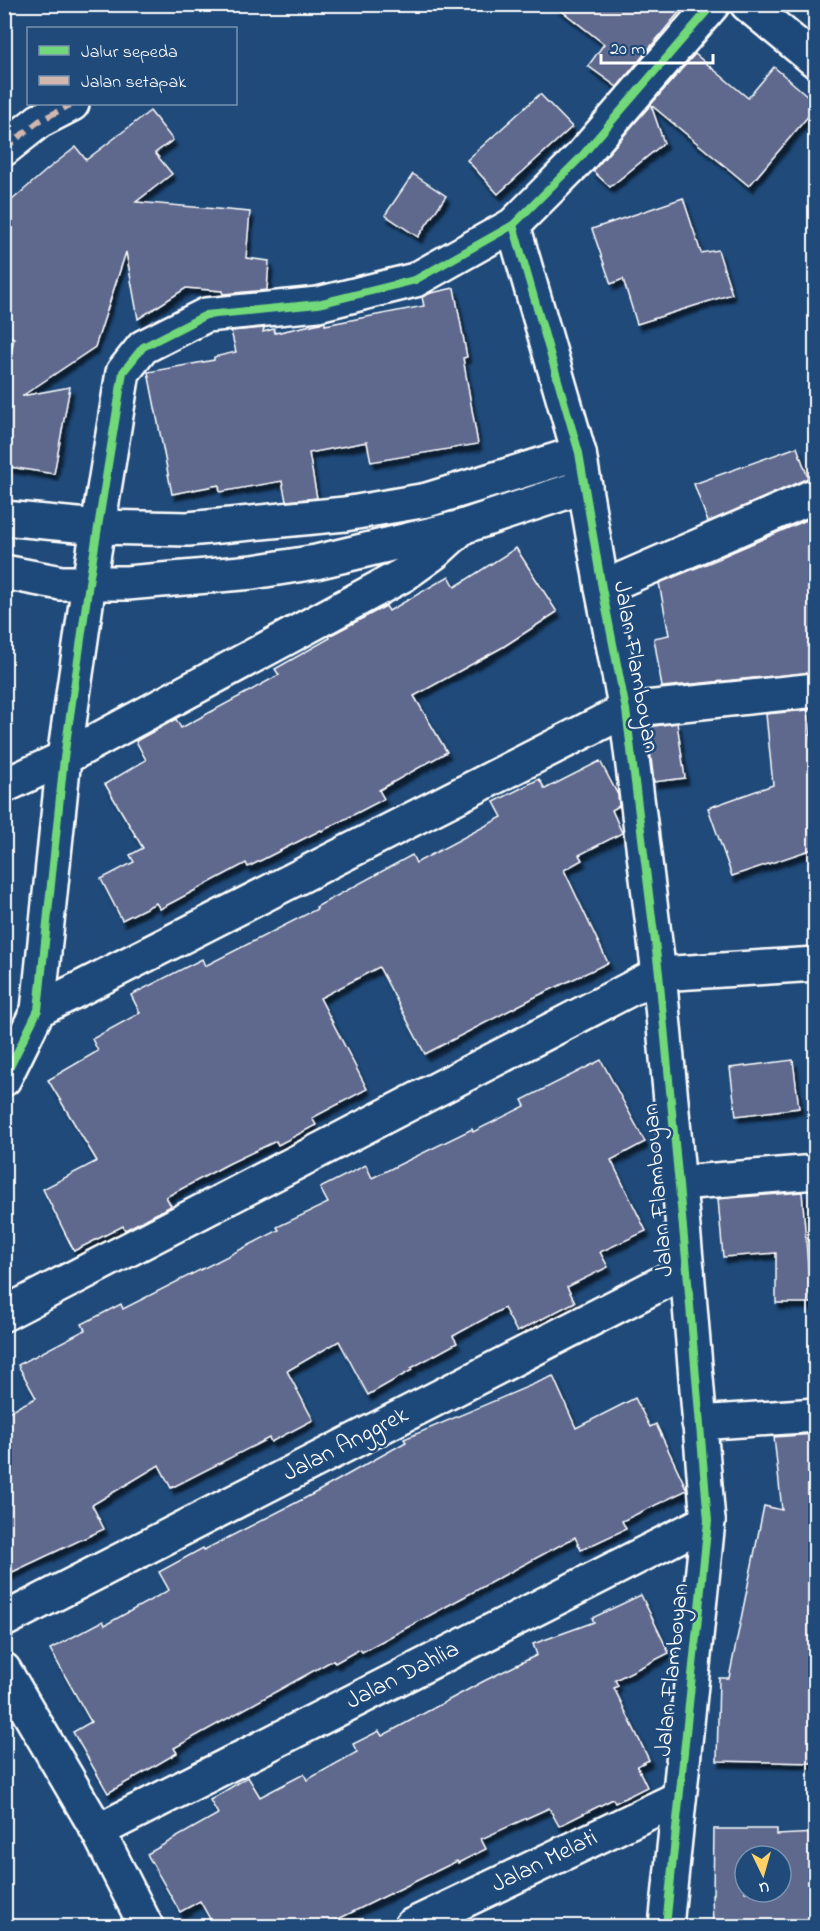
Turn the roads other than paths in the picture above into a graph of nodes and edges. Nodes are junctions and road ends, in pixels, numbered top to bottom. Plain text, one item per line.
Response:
1 (713, 4) edge
2 (747, 4) edge
3 (816, 60) edge
4 (70, 105) edge
5 (4, 149) edge
6 (513, 225) junction
7 (579, 453) junction
8 (489, 482) junction
9 (585, 486) junction
10 (816, 495) edge
11 (4, 518) edge
12 (98, 527) junction
13 (462, 527) junction
14 (4, 572) edge
15 (89, 583) junction
16 (602, 588) junction
17 (816, 690) edge
18 (626, 710) junction
19 (64, 758) junction
20 (4, 786) edge
21 (816, 964) edge
22 (659, 974) junction
23 (38, 1010) junction
24 (4, 1079) edge
25 (816, 1172) edge
26 (678, 1183) junction
27 (687, 1270) junction
28 (4, 1314) edge
29 (816, 1415) edge
30 (699, 1423) junction
31 (708, 1521) junction
32 (4, 1620) edge
33 (4, 1670) edge
34 (679, 1798) junction
35 (98, 1831) junction
36 (147, 1926) edge
37 (411, 1926) edge
38 (666, 1926) edge

1 - 6 street
2 - 3 street
4 - 5 street
6 - 7 street, Jalan Flamboyan
6 - 12 street
7 - 8 street
7 - 9 street, Jalan Flamboyan
8 - 12 street
8 - 13 street
9 - 13 street
9 - 16 street, Jalan Flamboyan
10 - 16 street
11 - 12 street
12 - 15 street
13 - 15 street
13 - 19 street
14 - 15 street
15 - 19 street
16 - 18 street, Jalan Flamboyan
17 - 18 street
18 - 22 street, Jalan Flamboyan
18 - 23 street
19 - 20 street
19 - 23 street
21 - 22 street
22 - 26 street, Jalan Flamboyan
22 - 28 street
23 - 24 street
25 - 26 street
26 - 27 street, Jalan Flamboyan
27 - 30 street, Jalan Flamboyan
27 - 32 street, Jalan Anggrek
29 - 30 street
30 - 31 street, Jalan Flamboyan
31 - 34 street, Jalan Flamboyan
31 - 35 street, Jalan Dahlia
33 - 35 street
34 - 37 street, Jalan Melati
34 - 38 street, Jalan Flamboyan
35 - 36 street

